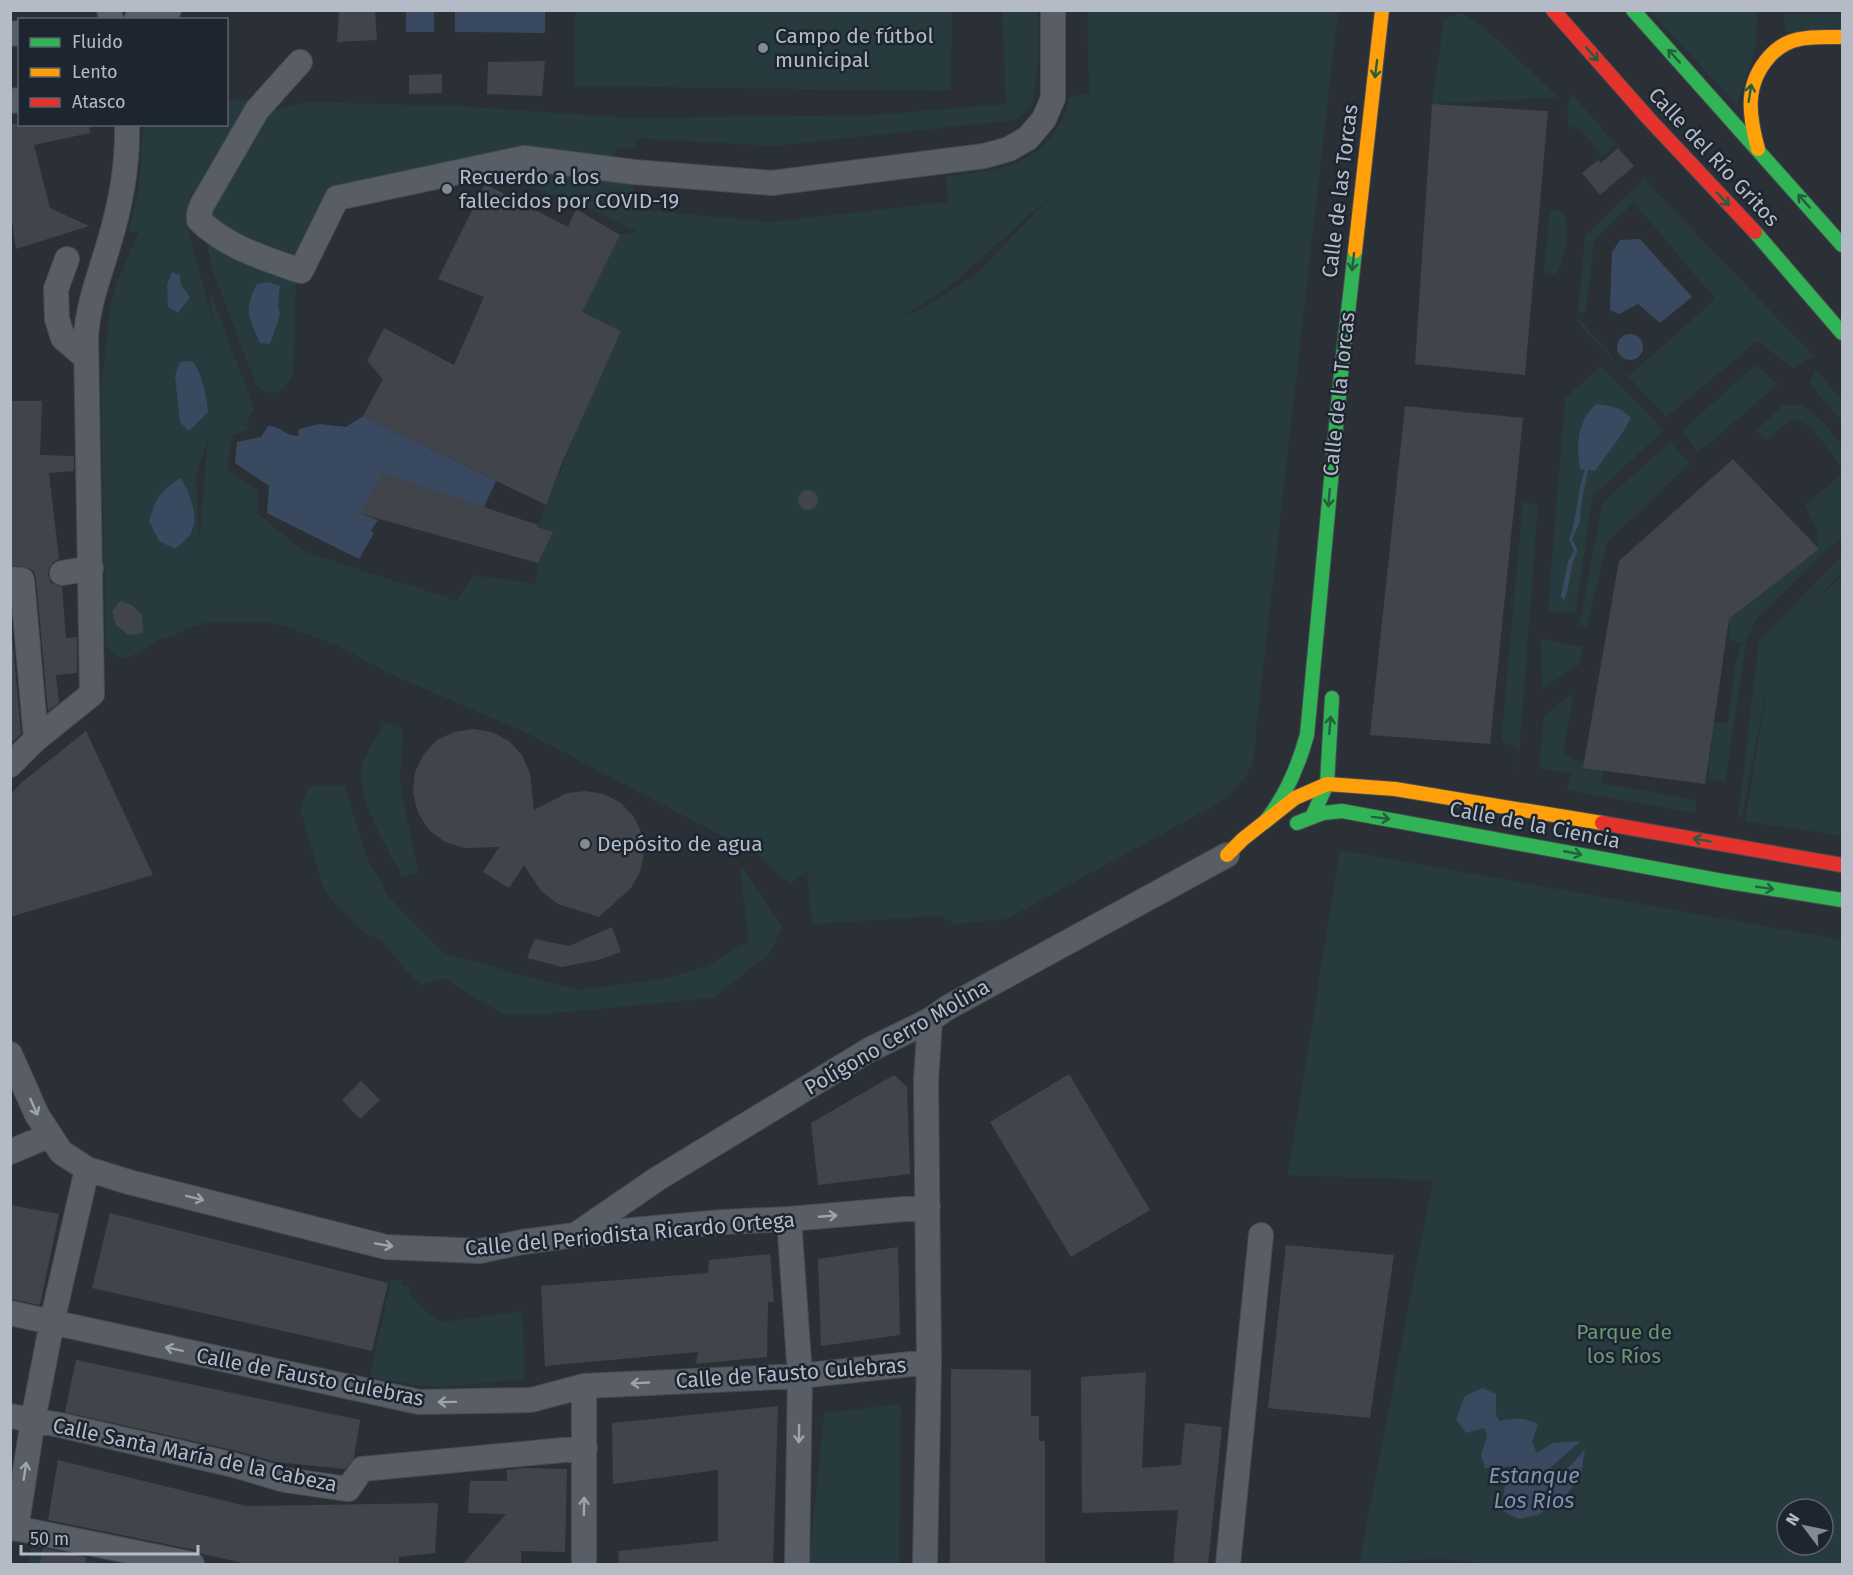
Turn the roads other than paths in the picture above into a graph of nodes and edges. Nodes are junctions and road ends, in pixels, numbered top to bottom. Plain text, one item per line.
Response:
1 (169, 10) edge
2 (1053, 10) edge
3 (1382, 10) edge
4 (1553, 10) edge
5 (1633, 10) edge
6 (143, 18) edge
7 (1842, 37) edge
8 (300, 62) dead end
9 (127, 126) edge
10 (1758, 150) junction
11 (1842, 245) edge
12 (67, 259) dead end
13 (1842, 333) edge
14 (86, 358) junction
15 (91, 568) junction
16 (62, 573) dead end
17 (16, 580) edge
18 (1334, 679) dead end
19 (36, 739) junction
20 (1302, 754) junction
21 (10, 765) edge
22 (1327, 784) junction
23 (1316, 795) junction
24 (1342, 812) junction
25 (1312, 817) junction
26 (1265, 822) junction
27 (1285, 829) dead end
28 (1270, 836) dead end
29 (1227, 855) junction
30 (1842, 865) edge
31 (1842, 900) edge
32 (930, 1020) junction
33 (10, 1054) edge
34 (50, 1135) junction
35 (10, 1152) edge
36 (87, 1169) junction
37 (928, 1207) junction
38 (789, 1219) junction
39 (576, 1235) junction
40 (1261, 1235) dead end
41 (10, 1313) edge
42 (52, 1322) junction
43 (929, 1362) junction
44 (800, 1376) junction
45 (584, 1386) junction
46 (22, 1418) edge
47 (585, 1448) junction
48 (13, 1528) edge
49 (192, 1564) edge
50 (584, 1564) edge
51 (797, 1564) edge
52 (925, 1564) edge
53 (1228, 1564) edge

1 - 6 street
2 - 8 street
3 -> 20 street, Calle de las Torcas
4 -> 13 street, Calle del Río Gritos
10 -> 5 street, Calle del Río Gritos
10 -> 7 street
9 - 14 street
11 -> 10 street, Calle del Río Gritos
12 - 14 street
14 - 15 street
15 - 16 street
15 - 19 street
17 - 19 street
22 -> 18 street
19 - 21 street
20 - 23 street
20 - 26 street
22 - 23 street
30 -> 22 street, Calle de la Ciencia
23 - 24 street
23 - 25 street
23 - 26 street
24 - 25 street, Calle de la Ciencia
24 -> 31 street, Calle de la Ciencia
25 - 27 street, Calle de la Ciencia
26 - 29 street
28 - 29 street
29 - 32 street, Polígono Cerro Molina
32 - 37 street
32 - 39 street, Polígono Cerro Molina
33 -> 34 street, Calle del Periodista Ricardo Ortega
34 - 35 street
34 - 36 street, Calle del Periodista Ricardo Ortega
36 -> 39 street, Calle del Periodista Ricardo Ortega
36 - 42 street
38 -> 37 street, Calle del Periodista Ricardo Ortega
37 - 43 street
38 - 39 street, Calle del Periodista Ricardo Ortega
38 - 44 street
40 - 53 street
41 - 42 street, Calle de Fausto Culebras
45 -> 42 street, Calle de Fausto Culebras
42 - 46 street
43 - 44 street, Calle de Fausto Culebras
43 - 52 street
44 -> 45 street, Calle de Fausto Culebras
44 -> 51 street
45 - 47 street
46 - 47 street, Calle Santa María de la Cabeza
48 -> 46 street
50 -> 47 street
48 - 49 street

